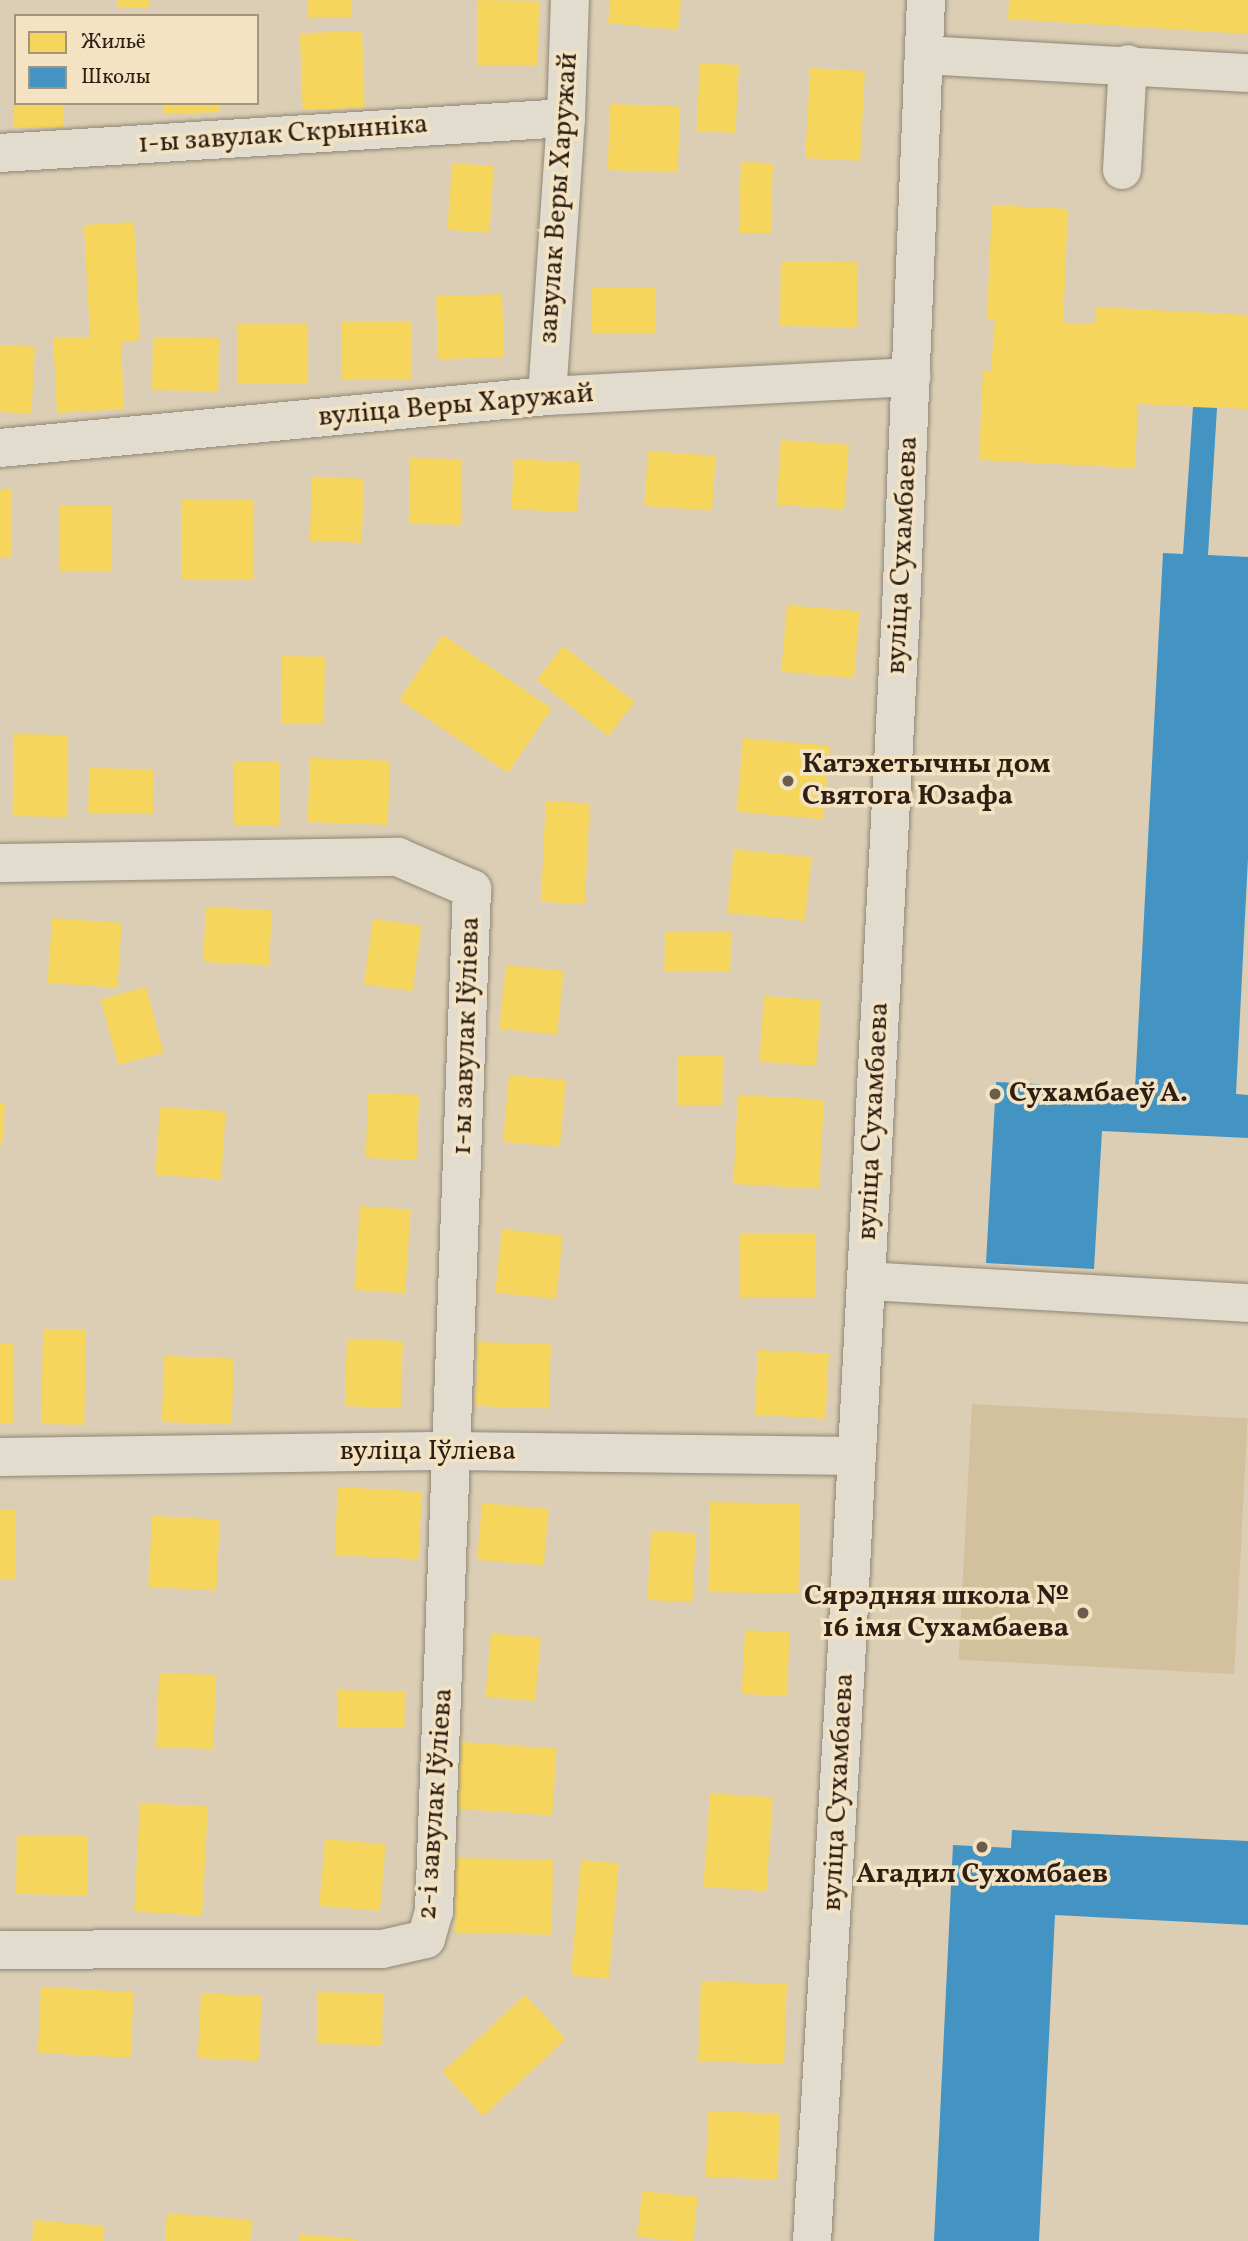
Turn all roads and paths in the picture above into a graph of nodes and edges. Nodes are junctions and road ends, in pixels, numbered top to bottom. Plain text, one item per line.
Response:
1 (570, 0) edge
2 (926, 0) edge
3 (924, 55) junction
4 (1128, 64) junction
5 (1248, 73) edge
6 (566, 118) junction
7 (0, 153) edge
8 (1122, 170) dead end
9 (912, 377) junction
10 (547, 396) junction
11 (0, 448) edge
12 (0, 863) edge
13 (866, 1281) junction
14 (1248, 1303) edge
15 (453, 1451) junction
16 (857, 1456) junction
17 (0, 1457) edge
18 (0, 1950) edge
19 (812, 2241) edge

1 - 6 street, завулак Веры Харужай
2 - 3 street, вуліца Сухамбаева
3 - 4 street
3 - 9 street, вуліца Сухамбаева
4 - 5 street
4 - 8 street
6 - 7 street, 1-ы завулак Скрынніка
6 - 10 street, завулак Веры Харужай
9 - 10 street, вуліца Веры Харужай
9 - 13 street, вуліца Сухамбаева
10 - 11 street, вуліца Веры Харужай
12 - 15 street, 1-ы завулак Іўліева
13 - 14 street
13 - 16 street, вуліца Сухамбаева
15 - 16 street, вуліца Іўліева
15 - 17 street, вуліца Іўліева
15 - 18 street, 2-і завулак Іўліева
16 - 19 street, вуліца Сухамбаева

